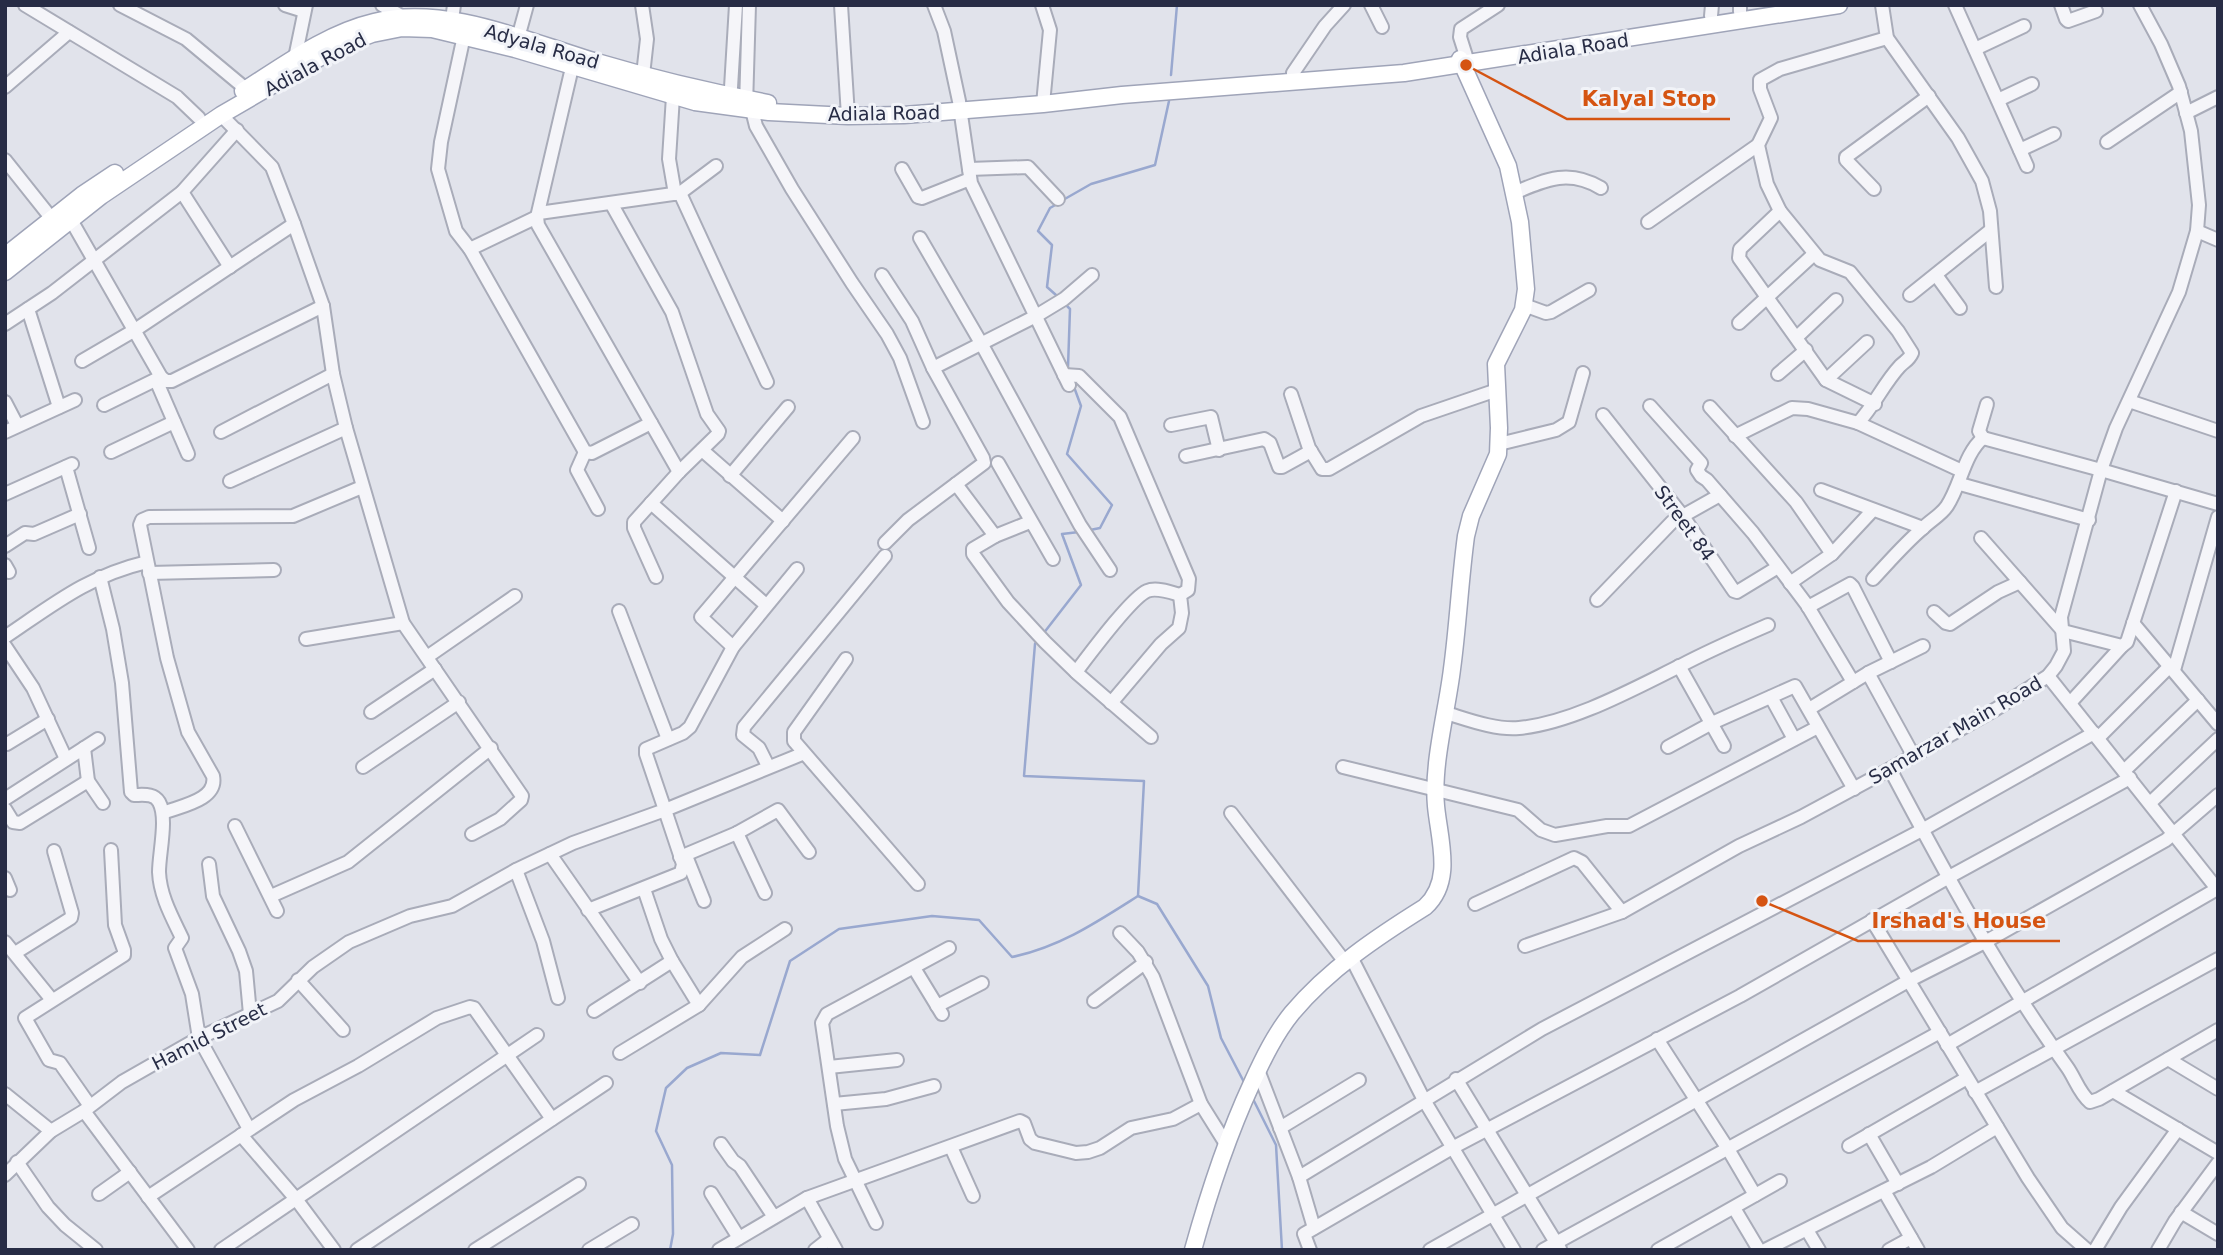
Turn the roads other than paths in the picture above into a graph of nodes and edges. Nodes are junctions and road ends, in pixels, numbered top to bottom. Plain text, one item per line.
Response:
1 (25, 5) edge
2 (120, 5) edge
3 (285, 5) edge
4 (382, 5) edge
5 (527, 5) edge
6 (642, 5) edge
7 (736, 5) edge
8 (749, 5) edge
9 (841, 5) edge
10 (934, 5) edge
11 (1042, 5) edge
12 (1344, 5) edge
13 (1371, 5) edge
14 (1497, 5) edge
15 (1784, 5) edge
16 (1839, 5) edge
17 (1882, 5) edge
18 (1955, 5) edge
19 (2062, 5) edge
20 (2140, 5) edge
21 (305, 8) edge
22 (1740, 9) edge
23 (1711, 11) edge
24 (2096, 11) dead end
25 (402, 17) junction
26 (459, 21) edge
27 (2024, 26) dead end
28 (1382, 27) dead end
29 (69, 32) junction
30 (519, 38) junction
31 (1887, 38) junction
32 (1975, 49) junction
33 (295, 58) junction
34 (1462, 59) junction
35 (574, 62) junction
36 (1293, 73) junction
37 (643, 75) junction
38 (2032, 84) dead end
39 (5, 87) edge
40 (246, 89) junction
41 (2181, 92) junction
42 (673, 96) junction
43 (1929, 96) junction
44 (2218, 97) edge
45 (1044, 99) junction
46 (1998, 100) junction
47 (768, 103) joint
48 (741, 104) junction
49 (960, 106) junction
50 (848, 111) junction
51 (2186, 113) junction
52 (221, 115) junction
53 (199, 118) junction
54 (237, 130) junction
55 (2054, 134) dead end
56 (2107, 142) dead end
57 (1758, 145) junction
58 (2020, 150) junction
59 (5, 160) edge
60 (716, 166) dead end
61 (2027, 166) dead end
62 (902, 169) dead end
63 (969, 174) junction
64 (1601, 188) dead end
65 (1874, 189) dead end
66 (181, 192) junction
67 (678, 193) junction
68 (1514, 193) junction
69 (1058, 199) dead end
70 (611, 203) junction
71 (1780, 211) junction
72 (538, 215) junction
73 (52, 219) junction
74 (71, 220) junction
75 (1648, 222) dead end
76 (294, 224) junction
77 (1992, 230) junction
78 (2197, 231) junction
79 (920, 238) dead end
80 (2218, 240) edge
81 (470, 249) junction
82 (1814, 254) junction
83 (5, 256) edge
84 (93, 260) junction
85 (230, 267) junction
86 (5, 272) edge
87 (882, 275) dead end
88 (1092, 275) dead end
89 (1936, 275) junction
90 (1996, 288) dead end
91 (1589, 290) dead end
92 (1910, 295) dead end
93 (1767, 297) junction
94 (1836, 300) dead end
95 (1524, 305) junction
96 (323, 306) junction
97 (1960, 308) dead end
98 (28, 309) junction
99 (1036, 316) junction
100 (1739, 323) dead end
101 (5, 324) edge
102 (135, 330) junction
103 (1797, 337) junction
104 (1867, 342) dead end
105 (981, 343) junction
106 (1805, 350) junction
107 (82, 361) dead end
108 (933, 368) junction
109 (1583, 373) dead end
110 (332, 374) junction
111 (1778, 374) dead end
112 (159, 378) junction
113 (1826, 380) junction
114 (767, 382) dead end
115 (1497, 390) junction
116 (1291, 394) dead end
117 (75, 400) dead end
118 (5, 401) edge
119 (2129, 401) junction
120 (1875, 404) junction
121 (1987, 404) dead end
122 (104, 405) dead end
123 (1650, 406) dead end
124 (59, 407) junction
125 (788, 407) dead end
126 (1710, 407) dead end
127 (1603, 415) dead end
128 (174, 422) junction
129 (923, 422) dead end
130 (651, 423) junction
131 (1858, 423) junction
132 (18, 425) junction
133 (1171, 425) dead end
134 (346, 428) junction
135 (2218, 431) edge
136 (5, 432) edge
137 (221, 432) dead end
138 (1735, 436) junction
139 (853, 438) dead end
140 (1983, 438) junction
141 (1499, 444) junction
142 (702, 450) junction
143 (1219, 450) junction
144 (1311, 451) junction
145 (111, 452) dead end
146 (585, 452) junction
147 (188, 454) dead end
148 (1186, 456) dead end
149 (998, 463) dead end
150 (2101, 470) junction
151 (679, 471) junction
152 (730, 475) junction
153 (1961, 478) junction
154 (230, 481) dead end
155 (957, 484) junction
156 (362, 487) junction
157 (1821, 490) dead end
158 (2176, 491) junction
159 (5, 494) edge
160 (1720, 495) junction
161 (651, 503) junction
162 (2218, 504) edge
163 (598, 509) dead end
164 (1873, 510) junction
165 (80, 514) junction
166 (1682, 515) junction
167 (2218, 517) edge
168 (2089, 520) junction
169 (783, 521) junction
170 (1030, 522) junction
171 (1923, 528) junction
172 (995, 536) junction
173 (1981, 538) dead end
174 (885, 542) dead end
175 (5, 546) edge
176 (89, 548) dead end
177 (1832, 554) junction
178 (885, 556) dead end
179 (1052, 559) dead end
180 (148, 568) junction
181 (1778, 568) junction
182 (797, 569) dead end
183 (274, 570) dead end
184 (1110, 570) dead end
185 (100, 577) junction
186 (656, 577) dead end
187 (735, 579) junction
188 (1873, 579) dead end
189 (2020, 582) junction
190 (1790, 583) junction
191 (1180, 595) junction
192 (515, 596) dead end
193 (1597, 600) dead end
194 (766, 605) junction
195 (1808, 607) junction
196 (619, 611) dead end
197 (1934, 612) dead end
198 (403, 623) junction
199 (2133, 623) junction
200 (1768, 625) dead end
201 (2063, 631) junction
202 (5, 637) edge
203 (306, 639) dead end
204 (5, 646) edge
205 (1923, 646) dead end
206 (2122, 646) junction
207 (733, 647) junction
208 (427, 657) junction
209 (846, 659) dead end
210 (1891, 662) junction
211 (1679, 666) junction
212 (2172, 668) junction
213 (435, 669) junction
214 (1076, 672) junction
215 (1868, 673) junction
216 (2048, 676) junction
217 (1853, 682) junction
218 (1771, 697) junction
219 (2198, 700) junction
220 (458, 702) junction
221 (2070, 703) junction
222 (1111, 704) junction
223 (1809, 709) junction
224 (371, 712) dead end
225 (1446, 713) junction
226 (48, 719) junction
227 (2217, 721) edge
228 (1713, 723) junction
229 (1818, 727) junction
230 (2096, 735) junction
231 (1151, 737) dead end
232 (98, 739) dead end
233 (668, 739) junction
234 (2218, 739) edge
235 (1794, 740) junction
236 (7, 744) edge
237 (1724, 746) dead end
238 (1668, 747) dead end
239 (84, 748) junction
240 (491, 748) junction
241 (803, 754) junction
242 (1913, 755) junction
243 (66, 759) junction
244 (768, 766) junction
245 (363, 767) dead end
246 (1343, 767) dead end
247 (1890, 769) junction
248 (2127, 774) junction
249 (88, 781) junction
250 (1435, 788) junction
251 (1854, 789) junction
252 (2218, 795) edge
253 (5, 799) edge
254 (103, 803) dead end
255 (2150, 803) junction
256 (5, 809) edge
257 (665, 810) junction
258 (163, 813) junction
259 (1231, 813) dead end
260 (235, 826) dead end
261 (1922, 830) junction
262 (737, 833) junction
263 (2175, 833) junction
264 (472, 835) dead end
265 (111, 850) dead end
266 (54, 851) dead end
267 (809, 852) dead end
268 (550, 854) junction
269 (683, 856) junction
270 (209, 863) dead end
271 (516, 870) junction
272 (1949, 877) junction
273 (2215, 882) edge
274 (918, 884) dead end
275 (645, 889) junction
276 (765, 893) dead end
277 (271, 897) junction
278 (704, 901) dead end
279 (1475, 904) dead end
280 (588, 910) junction
281 (277, 911) dead end
282 (1622, 912) junction
283 (1872, 920) junction
284 (785, 929) dead end
285 (1120, 933) dead end
286 (5, 942) edge
287 (1985, 942) junction
288 (1525, 946) dead end
289 (949, 948) dead end
290 (15, 953) junction
291 (1348, 959) junction
292 (2218, 959) edge
293 (672, 961) junction
294 (1146, 962) junction
295 (914, 968) junction
296 (298, 980) junction
297 (1910, 980) junction
298 (640, 983) junction
299 (982, 983) dead end
300 (558, 998) dead end
301 (52, 1000) junction
302 (2021, 1000) junction
303 (1094, 1002) dead end
304 (699, 1005) junction
305 (594, 1012) dead end
306 (250, 1014) junction
307 (343, 1030) dead end
308 (2218, 1030) edge
309 (1940, 1032) junction
310 (537, 1035) dead end
311 (199, 1038) junction
312 (1657, 1039) junction
313 (1947, 1045) junction
314 (2052, 1049) junction
315 (620, 1053) dead end
316 (506, 1055) junction
317 (2168, 1059) junction
318 (897, 1060) dead end
319 (829, 1068) junction
320 (1257, 1073) junction
321 (1967, 1078) junction
322 (1456, 1079) junction
323 (1359, 1080) dead end
324 (606, 1083) dead end
325 (934, 1086) dead end
326 (2218, 1089) edge
327 (2113, 1091) junction
328 (1975, 1092) junction
329 (5, 1094) edge
330 (1424, 1100) junction
331 (1696, 1100) junction
332 (834, 1104) junction
333 (1200, 1104) junction
334 (87, 1109) junction
335 (552, 1119) junction
336 (1280, 1128) junction
337 (1997, 1128) junction
338 (2178, 1129) junction
339 (1487, 1130) junction
340 (51, 1131) junction
341 (245, 1132) junction
342 (1870, 1134) junction
343 (721, 1144) dead end
344 (1226, 1144) junction
345 (1849, 1146) dead end
346 (951, 1147) junction
347 (1452, 1148) junction
348 (1728, 1149) junction
349 (2218, 1153) edge
350 (2218, 1163) edge
351 (9, 1170) edge
352 (130, 1172) junction
353 (1299, 1177) junction
354 (855, 1181) junction
355 (1780, 1181) dead end
356 (579, 1184) dead end
357 (1898, 1184) junction
358 (1884, 1191) junction
359 (711, 1193) dead end
360 (99, 1194) dead end
361 (1755, 1195) junction
362 (973, 1196) dead end
363 (1527, 1196) junction
364 (148, 1197) junction
365 (807, 1198) junction
366 (296, 1199) junction
367 (1734, 1208) junction
368 (2181, 1212) junction
369 (1493, 1215) junction
370 (774, 1217) junction
371 (876, 1223) dead end
372 (632, 1224) dead end
373 (1314, 1228) junction
374 (1807, 1230) junction
375 (2218, 1234) edge
376 (739, 1238) junction
377 (1911, 1238) junction
378 (833, 1244) edge
379 (1558, 1246) edge
380 (483, 1248) edge
381 (96, 1250) edge
382 (188, 1250) edge
383 (221, 1250) edge
384 (334, 1250) edge
385 (357, 1250) edge
386 (589, 1250) edge
387 (719, 1250) edge
388 (815, 1250) edge
389 (1193, 1250) edge
390 (1310, 1250) edge
391 (1430, 1250) edge
392 (1514, 1250) edge
393 (1543, 1250) edge
394 (1658, 1250) edge
395 (1759, 1250) edge
396 (1765, 1250) edge
397 (1819, 1250) edge
398 (1889, 1250) edge
399 (1918, 1250) edge
400 (2087, 1250) edge
401 (2095, 1250) edge
402 (2158, 1250) edge

1 - 29 street
2 - 40 street
3 - 21 street
4 - 25 street
5 - 30 street
6 - 37 street
7 - 48 street
8 - 48 street
9 - 50 street
10 - 49 street
11 - 45 street
12 - 36 street
13 - 28 street
14 - 34 street
15 - 22 main road, Adiala Road
16 - 34 main road, Adiala Road
17 - 31 street
18 - 32 street
19 - 24 street
20 - 41 street, Samarzar Main Road
21 - 33 street
22 - 23 main road, Adiala Road
23 - 34 main road, Adiala Road
25 - 26 main road, Adyala Road
25 - 33 main road, Adyala Road
26 - 30 main road, Adyala Road
26 - 35 main road, Adiala Road
26 - 52 main road, Adiala Road
26 - 81 street
27 - 32 street
29 - 39 street
29 - 53 street
30 - 35 main road, Adyala Road
31 - 43 street
31 - 57 street
32 - 46 street
33 - 40 main road, Adyala Road
34 - 36 main road, Adiala Road
34 - 45 main road, Adiala Road
34 - 68 main road
35 - 37 main road, Adyala Road
35 - 42 main road, Adiala Road
35 - 72 street
36 - 45 main road, Adiala Road
37 - 48 main road, Adyala Road
38 - 46 street
40 - 53 main road, Adyala Road
41 - 51 street, Samarzar Main Road
41 - 56 street
42 - 48 main road, Adiala Road
42 - 67 street
43 - 65 street
43 - 77 street
44 - 51 street
45 - 49 main road, Adiala Road
46 - 58 street
47 - 48 main road, Adyala Road
47 - 50 main road, Adiala Road
48 - 50 main road, Adiala Road
48 - 129 street
49 - 50 main road, Adiala Road
49 - 63 street
51 - 78 street, Samarzar Main Road
52 - 54 street
52 - 74 main road, Adiala Road
53 - 73 main road, Adyala Road
54 - 66 street
54 - 76 street
55 - 58 street
57 - 71 street
57 - 75 street
58 - 61 street
59 - 73 street
60 - 67 street
62 - 63 street
63 - 69 street
63 - 99 street
64 - 68 street
66 - 84 street
66 - 85 street
67 - 70 street
67 - 114 street
68 - 95 main road
70 - 72 street
70 - 142 street
71 - 82 street
71 - 93 street
72 - 81 street
72 - 130 street
73 - 83 main road, Adyala Road
74 - 84 street
74 - 86 main road, Adiala Road
76 - 85 street
76 - 96 street
77 - 89 street
77 - 90 street
78 - 80 street
78 - 119 street, Samarzar Main Road
79 - 105 street
81 - 146 street
82 - 93 street
82 - 120 street
84 - 98 street
84 - 102 street
85 - 102 street
87 - 108 street
88 - 99 street
89 - 92 street
89 - 97 street
91 - 95 street
93 - 100 street
93 - 103 street
94 - 103 street
95 - 115 main road
96 - 110 street
96 - 112 street
98 - 101 street
98 - 124 street
99 - 105 street
99 - 191 street
102 - 107 street
102 - 112 street
103 - 106 street
104 - 113 street
105 - 108 street
105 - 184 street
106 - 111 street
106 - 113 street
108 - 155 street
109 - 141 street
110 - 134 street
110 - 137 street
112 - 122 street
112 - 128 street
113 - 120 street
115 - 141 main road
115 - 144 street
116 - 144 street
117 - 124 street
118 - 132 street
119 - 135 street
119 - 150 street, Samarzar Main Road
120 - 131 street
121 - 140 street
123 - 160 street
124 - 132 street
125 - 152 street
126 - 138 street
127 - 166 street, Street 84
128 - 145 street
128 - 147 street
130 - 146 street
130 - 151 street
131 - 138 street
131 - 153 street
132 - 136 street
133 - 143 street
134 - 154 street
134 - 156 street
138 - 177 street
139 - 169 street
140 - 150 street
140 - 153 street
141 - 225 main road
142 - 151 street
142 - 152 street
143 - 144 street
143 - 148 street
146 - 163 street
149 - 170 street
150 - 158 street
150 - 168 street, Samarzar Main Road
151 - 161 street
152 - 169 street
153 - 168 street
153 - 171 street
155 - 172 street
155 - 174 street
156 - 180 street
156 - 198 street
157 - 164 street
158 - 162 street
158 - 199 street
159 - 165 street
160 - 166 street
160 - 181 street
161 - 186 street
161 - 187 street
164 - 171 street
164 - 177 street
165 - 175 street
165 - 176 street
166 - 181 street, Street 84
166 - 193 street
167 - 212 street
168 - 201 street, Samarzar Main Road
169 - 187 street
170 - 172 street
170 - 179 street
171 - 188 street
172 - 214 street
173 - 189 street
177 - 190 street
178 - 244 street
180 - 183 street
180 - 185 street
180 - 258 street
181 - 190 street
182 - 194 street
185 - 202 street
185 - 258 street
187 - 194 street
187 - 207 street
189 - 197 street
189 - 201 street
190 - 195 street
191 - 214 street
191 - 222 street
192 - 208 street
194 - 207 street
195 - 210 street
195 - 217 street
196 - 233 street
198 - 203 street
198 - 208 street
199 - 206 street
199 - 212 street
200 - 211 street
201 - 206 street
201 - 216 street, Samarzar Main Road
204 - 226 street
205 - 210 street
206 - 221 street
207 - 233 street
208 - 213 street
209 - 241 street
210 - 215 street
211 - 225 street
211 - 228 street
212 - 219 street
212 - 230 street
213 - 220 street
213 - 224 street
214 - 222 street
215 - 217 street
215 - 242 street
216 - 221 street
216 - 242 street, Samarzar Main Road
217 - 223 street
218 - 223 street
218 - 228 street
218 - 235 street
219 - 227 street
219 - 248 street
220 - 240 street
220 - 245 street
221 - 230 street
222 - 231 street
223 - 229 street
225 - 250 main road
226 - 236 street
226 - 243 street
228 - 237 street
228 - 238 street
229 - 235 street
229 - 251 street
230 - 248 street
230 - 261 street
232 - 239 street
233 - 257 street
234 - 255 street
235 - 250 street
239 - 243 street
239 - 249 street
240 - 264 street
240 - 277 street
241 - 244 street, Hamid Street
241 - 274 street
242 - 247 street, Samarzar Main Road
243 - 253 street
244 - 257 street, Hamid Street
246 - 250 street
247 - 251 street, Samarzar Main Road
247 - 261 street
248 - 255 street
248 - 272 street
249 - 254 street
249 - 256 street
250 - 291 main road
251 - 282 street, Samarzar Main Road
252 - 263 street
255 - 263 street
257 - 268 street, Hamid Street
257 - 269 street
258 - 311 street
259 - 291 street
260 - 277 street
261 - 272 street
261 - 322 street
262 - 267 street
262 - 269 street
262 - 276 street
263 - 273 street
263 - 287 street
265 - 301 street
266 - 290 street
268 - 271 street, Hamid Street
268 - 280 street
269 - 275 street
269 - 278 street
270 - 306 street
271 - 296 street, Hamid Street
271 - 300 street
272 - 283 street
272 - 287 street
273 - 302 street
275 - 280 street
275 - 293 street
277 - 281 street
279 - 282 street
280 - 298 street
282 - 288 street, Samarzar Main Road
283 - 297 street
283 - 312 street
284 - 304 street
285 - 294 street
286 - 290 street
287 - 297 street
287 - 302 street
289 - 295 street
290 - 301 street
291 - 320 main road
291 - 330 street
292 - 314 street
293 - 298 street
293 - 304 street
294 - 303 street
294 - 333 street
295 - 299 street
295 - 319 street
296 - 306 street, Hamid Street
296 - 307 street
297 - 309 street
297 - 331 street
298 - 305 street
301 - 334 street
302 - 313 street
302 - 314 street
304 - 315 street
306 - 311 street, Hamid Street
308 - 317 street
309 - 313 street
309 - 348 street
310 - 316 street
311 - 334 street, Hamid Street
311 - 341 street
312 - 331 street
312 - 339 street
313 - 321 street
314 - 327 street
314 - 328 street
316 - 335 street
316 - 341 street
316 - 366 street
317 - 326 street
317 - 327 street
318 - 319 street
319 - 332 street
320 - 336 street
320 - 344 main road
321 - 328 street
321 - 342 street
322 - 330 street
322 - 339 street
323 - 336 street
324 - 335 street
325 - 332 street
327 - 338 street
328 - 337 street
329 - 340 street
330 - 347 street
330 - 353 street
331 - 348 street
331 - 363 street
332 - 354 street
333 - 344 street
333 - 346 street
334 - 340 street, Hamid Street
334 - 352 street
335 - 385 street
336 - 353 street
337 - 357 street
337 - 400 street
338 - 349 street
338 - 401 street
339 - 347 street
339 - 363 street
340 - 351 street, Hamid Street
341 - 364 street
341 - 366 street
342 - 345 street
342 - 357 street
343 - 370 street
344 - 389 main road
346 - 354 street
346 - 362 street
347 - 369 street
347 - 373 street
348 - 361 street
348 - 379 street
350 - 368 street
351 - 381 street
352 - 360 street
352 - 364 street
353 - 373 street
354 - 365 street
354 - 371 street
355 - 361 street
356 - 380 street
357 - 358 street
358 - 374 street
358 - 377 street
359 - 376 street
361 - 367 street
363 - 369 street
363 - 379 street
364 - 382 street
365 - 370 street
365 - 378 street
366 - 383 street
366 - 384 street
367 - 394 street
367 - 395 street
368 - 375 street
368 - 402 street
369 - 391 street
369 - 392 street
370 - 376 street
372 - 386 street
373 - 390 street
374 - 396 street
374 - 397 street
376 - 387 street
377 - 398 street
377 - 399 street
378 - 388 street
379 - 393 street

